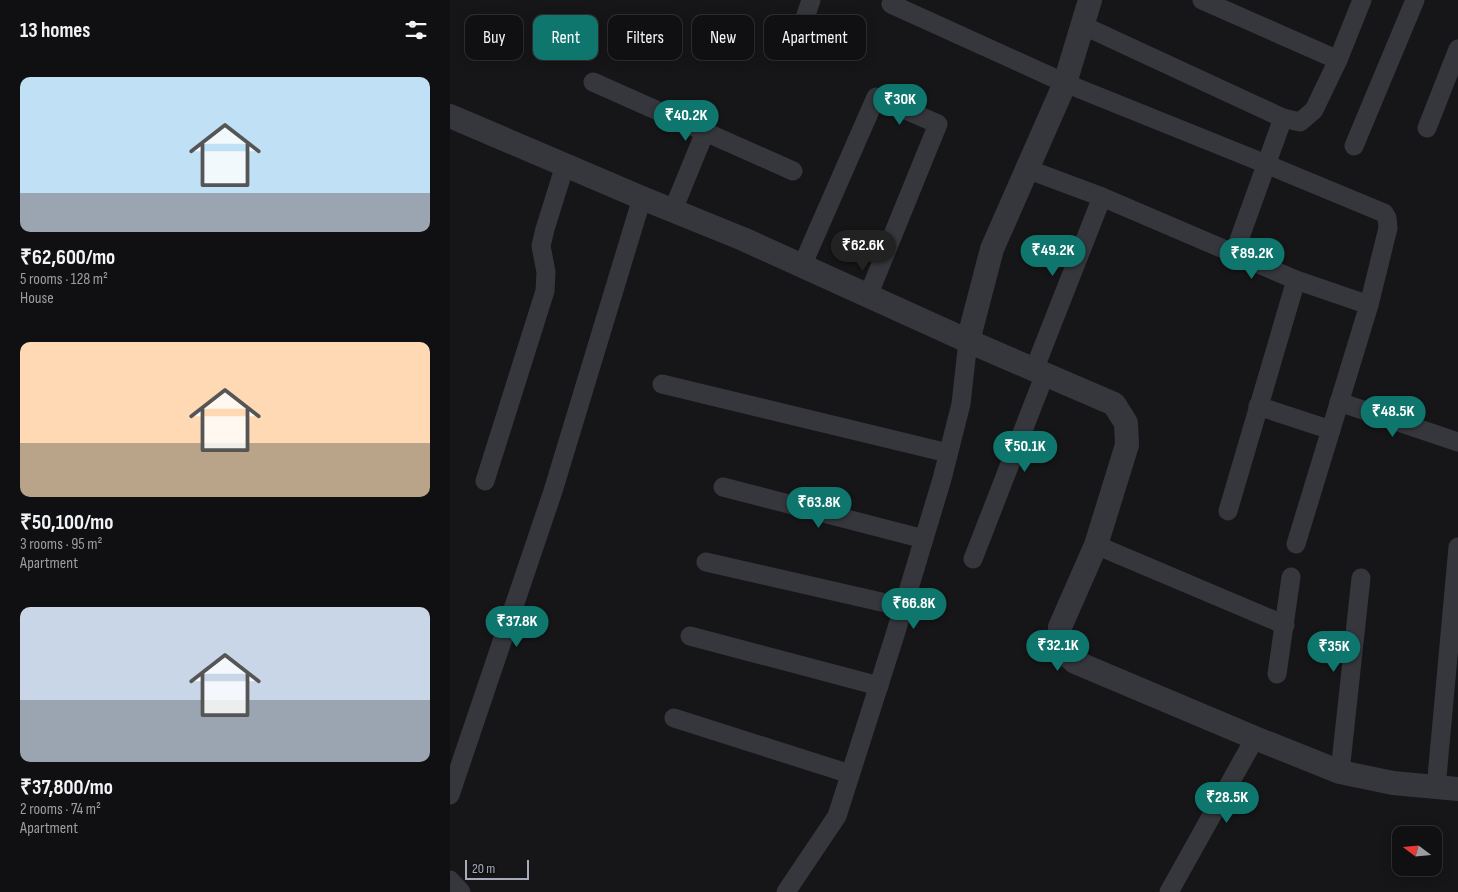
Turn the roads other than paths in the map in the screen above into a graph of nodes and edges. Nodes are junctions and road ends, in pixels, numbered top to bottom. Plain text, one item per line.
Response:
1 (811, 0) edge
2 (1090, 0) edge
3 (1202, 0) edge
4 (1362, 0) edge
5 (1416, 0) edge
6 (891, 4) dead end
7 (806, 15) edge
8 (1082, 25) junction
9 (1458, 49) edge
10 (1338, 60) junction
11 (593, 82) dead end
12 (1065, 83) junction
13 (1283, 118) junction
14 (452, 121) edge
15 (1427, 128) dead end
16 (705, 132) junction
17 (1354, 146) dead end
18 (1266, 164) junction
19 (565, 165) junction
20 (1027, 169) junction
21 (793, 171) dead end
22 (1102, 197) junction
23 (642, 198) junction
24 (672, 210) junction
25 (1234, 254) junction
26 (802, 266) junction
27 (1296, 280) junction
28 (868, 296) junction
29 (1368, 305) junction
30 (968, 341) junction
31 (1040, 372) junction
32 (662, 384) dead end
33 (1339, 402) junction
34 (1258, 406) junction
35 (1331, 430) junction
36 (1458, 442) edge
37 (948, 454) junction
38 (485, 481) dead end
39 (723, 487) dead end
40 (1228, 511) dead end
41 (924, 539) junction
42 (1296, 544) dead end
43 (1096, 545) junction
44 (1458, 547) edge
45 (973, 560) dead end
46 (706, 562) dead end
47 (1291, 578) dead end
48 (1361, 578) dead end
49 (903, 607) junction
50 (1284, 625) junction
51 (690, 636) dead end
52 (1277, 674) dead end
53 (878, 686) junction
54 (674, 718) dead end
55 (1255, 738) junction
56 (1340, 772) junction
57 (850, 774) junction
58 (1447, 788) edge
59 (450, 795) edge
60 (450, 880) edge
61 (462, 892) edge
62 (786, 892) edge
63 (1169, 892) edge

1 - 7 street
2 - 8 street
3 - 10 street
4 - 10 street
5 - 17 street
6 - 12 street
8 - 12 street
8 - 13 street
9 - 15 street
10 - 13 street
11 - 16 street
12 - 18 street
12 - 20 street
13 - 18 street
14 - 19 street
16 - 21 street
16 - 24 street
18 - 25 street
18 - 29 street
19 - 23 street
19 - 38 street
20 - 22 street
20 - 30 street
22 - 25 street
22 - 31 street
23 - 24 street
23 - 59 street
24 - 26 street
25 - 27 street
26 - 28 street
26 - 28 street
27 - 29 street
27 - 34 street
28 - 30 street
29 - 33 street
30 - 31 street
30 - 37 street
31 - 43 street
31 - 45 street
32 - 37 street
33 - 35 street
33 - 36 street
34 - 35 street
34 - 40 street
35 - 42 street
37 - 41 street
39 - 41 street
41 - 49 street
43 - 50 street
43 - 55 street
44 - 58 street
46 - 49 street
47 - 50 street
48 - 56 street
49 - 53 street
50 - 52 street
51 - 53 street
53 - 57 street
54 - 57 street
55 - 56 street
55 - 63 street
56 - 58 street
57 - 62 street
60 - 61 street

